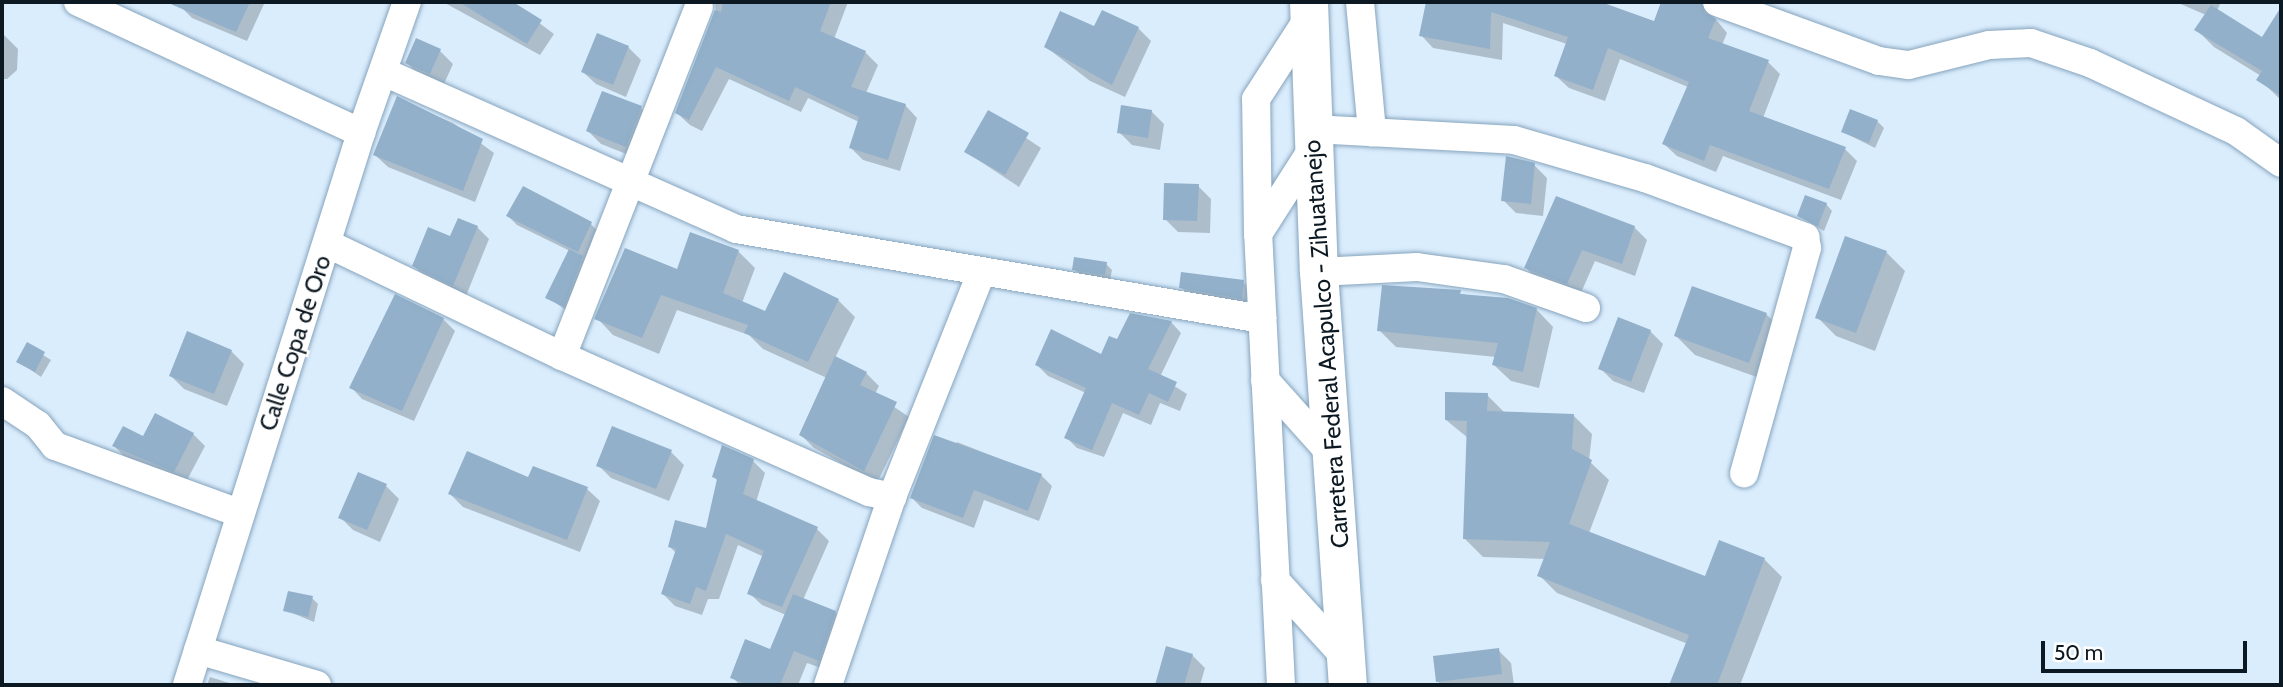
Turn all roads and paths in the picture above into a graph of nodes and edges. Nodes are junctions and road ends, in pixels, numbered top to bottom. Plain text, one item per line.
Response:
1 (78, 2) edge
2 (407, 2) edge
3 (1360, 2) edge
4 (1717, 2) edge
5 (699, 7) dead end
6 (1309, 9) edge
7 (386, 73) junction
8 (1372, 132) junction
9 (361, 134) junction
10 (1313, 139) junction
11 (2281, 163) edge
12 (628, 181) junction
13 (1258, 234) junction
14 (328, 244) junction
15 (1320, 272) junction
16 (981, 273) junction
17 (1586, 308) dead end
18 (1262, 319) junction
19 (562, 356) junction
20 (1265, 380) junction
21 (2, 401) edge
22 (1332, 455) junction
23 (1744, 473) dead end
24 (892, 497) junction
25 (239, 513) junction
26 (1275, 580) junction
27 (198, 650) junction
28 (1347, 672) edge
29 (187, 685) edge
30 (317, 685) edge
31 (828, 685) edge
32 (1281, 685) edge

1 - 9 street
2 - 7 street, Calle Copa de Oro
3 - 8 street
4 - 11 street
5 - 12 street
6 - 10 main road, Carretera Federal Acapulco - Zihuatanejo
6 - 13 street
7 - 9 street, Calle Copa de Oro
7 - 12 street
8 - 10 street
8 - 23 street
9 - 14 street, Calle Copa de Oro
10 - 13 street
10 - 15 main road, Carretera Federal Acapulco - Zihuatanejo
12 - 16 street
12 - 19 street
13 - 18 street
14 - 19 street
14 - 25 street, Calle Copa de Oro
15 - 17 street
15 - 22 main road, Carretera Federal Acapulco - Zihuatanejo
16 - 18 street
16 - 24 street
18 - 20 street
19 - 24 street
20 - 22 street
20 - 26 street
21 - 25 street
22 - 28 main road, Carretera Federal Acapulco - Zihuatanejo
24 - 31 street
25 - 27 street, Calle Copa de Oro
26 - 28 street
26 - 32 street
27 - 29 street, Calle Copa de Oro
27 - 30 street

